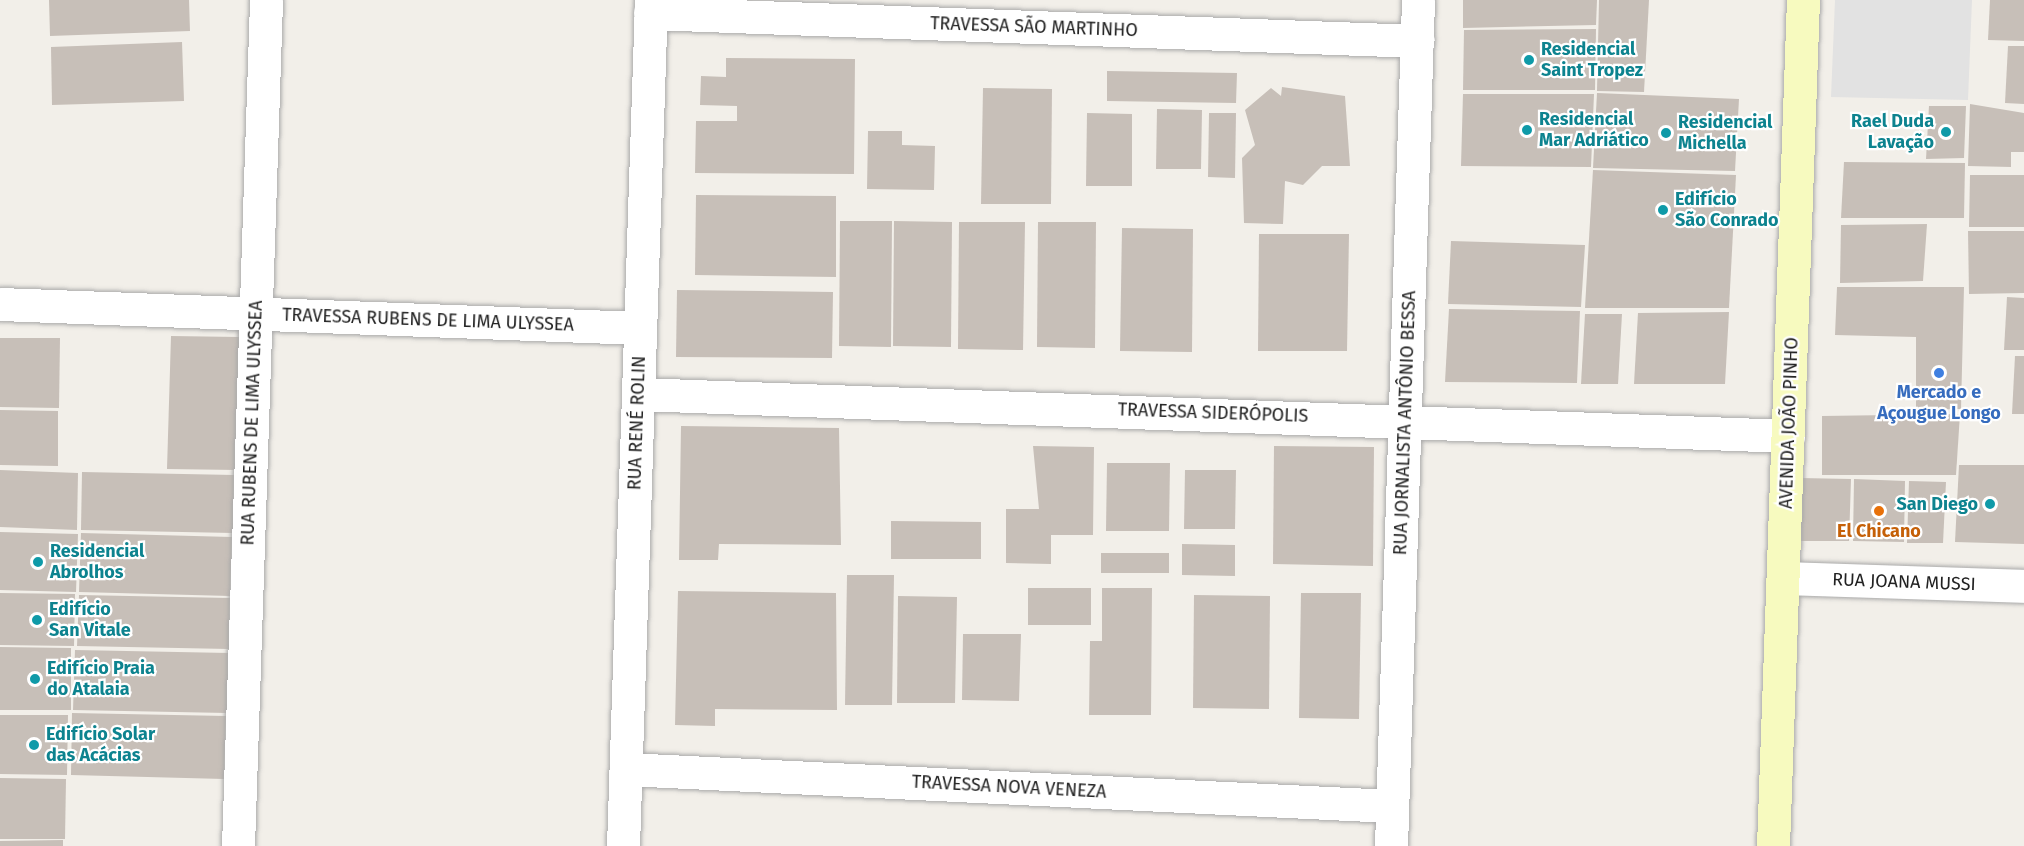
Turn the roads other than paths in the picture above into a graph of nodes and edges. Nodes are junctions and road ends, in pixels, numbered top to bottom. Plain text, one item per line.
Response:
1 (266, 0) edge
2 (1418, 0) edge
3 (1803, 0) edge
4 (650, 6) edge
5 (1417, 41) junction
6 (0, 304) edge
7 (256, 314) junction
8 (640, 328) junction
9 (638, 394) junction
10 (1405, 419) junction
11 (1788, 436) junction
12 (1785, 578) junction
13 (2024, 586) edge
14 (626, 769) junction
15 (1392, 806) junction
16 (238, 846) edge
17 (623, 846) edge
18 (1391, 846) edge
19 (1773, 846) edge

1 - 7 street, RUA RUBENS DE LIMA ULYSSEA
2 - 5 street, RUA JORNALISTA ANTÔNIO BESSA
3 - 11 main road, AVENIDA JOÃO PINHO
4 - 5 street, TRAVESSA SÃO MARTINHO
4 - 8 street, RUA RENÉ ROLIN
5 - 10 street, RUA JORNALISTA ANTÔNIO BESSA
6 - 7 street, TRAVESSA RUBENS DE LIMA ULYSSEA
7 - 8 street, TRAVESSA RUBENS DE LIMA ULYSSEA
7 - 16 street, RUA RUBENS DE LIMA ULYSSEA
8 - 9 street, RUA RENÉ ROLIN
9 - 10 street, TRAVESSA SIDERÓPOLIS
9 - 14 street, RUA RENÉ ROLIN
10 - 11 street, TRAVESSA SIDERÓPOLIS
10 - 15 street, RUA JORNALISTA ANTÔNIO BESSA
11 - 12 main road, AVENIDA JOÃO PINHO
12 - 13 street, RUA JOANA MUSSI
12 - 19 main road, AVENIDA JOÃO PINHO
14 - 15 street, TRAVESSA NOVA VENEZA
14 - 17 street, RUA RENÉ ROLIN
15 - 18 street, RUA JORNALISTA ANTÔNIO BESSA

